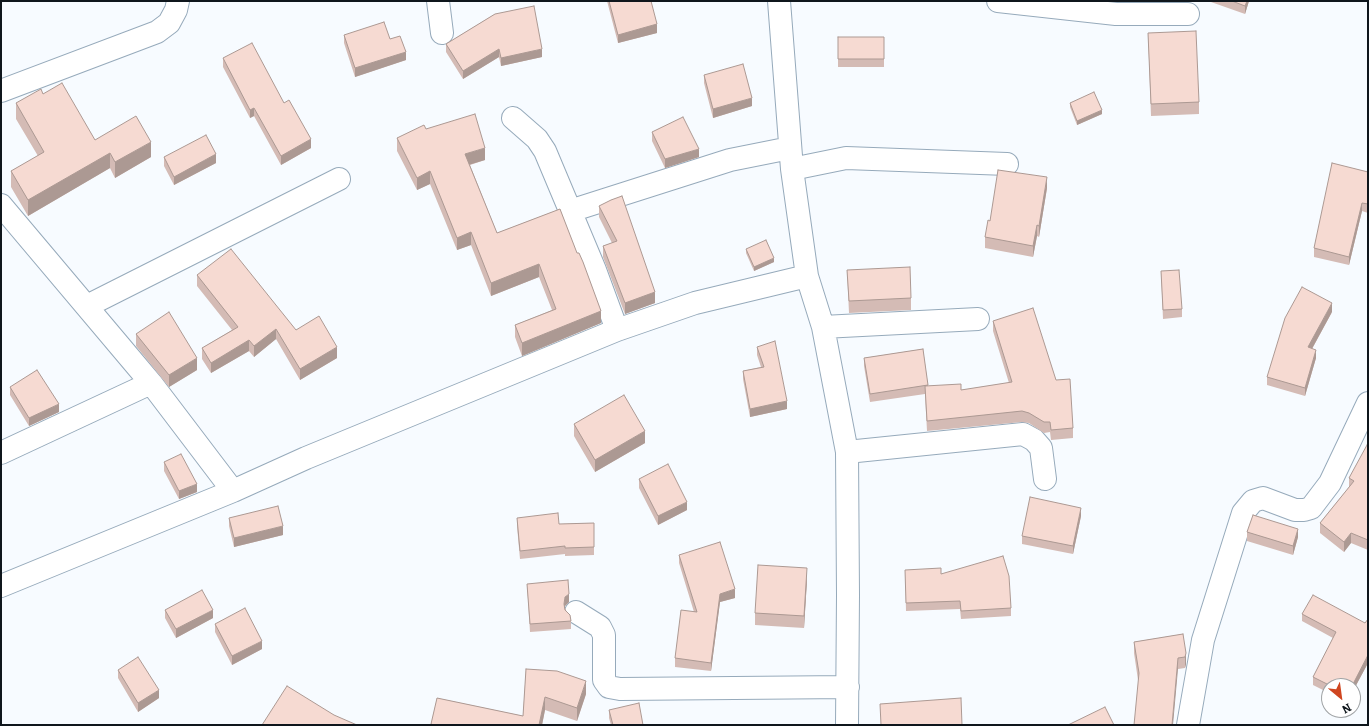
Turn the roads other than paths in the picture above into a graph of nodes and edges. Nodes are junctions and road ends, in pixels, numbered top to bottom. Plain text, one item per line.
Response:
1 (178, 1) edge
2 (438, 1) edge
3 (779, 1) edge
4 (998, 1) edge
5 (1188, 14) dead end
6 (442, 33) dead end
7 (1, 91) edge
8 (512, 118) dead end
9 (791, 158) junction
10 (1007, 164) dead end
11 (339, 179) dead end
12 (1, 205) edge
13 (570, 211) junction
14 (807, 276) junction
15 (87, 306) junction
16 (978, 319) dead end
17 (823, 327) junction
18 (617, 330) junction
19 (151, 383) junction
20 (1368, 403) edge
21 (847, 452) junction
22 (1, 453) edge
23 (1045, 479) dead end
24 (233, 491) junction
25 (1, 586) edge
26 (576, 612) dead end
27 (848, 687) junction
28 (847, 725) edge
29 (1188, 725) edge

1 - 7 street
2 - 6 street
3 - 9 street
4 - 5 street
8 - 13 street
9 - 10 street
9 - 13 street
9 - 14 street
11 - 15 street
12 - 15 street
13 - 18 street
14 - 17 street
14 - 18 street
15 - 19 street
16 - 17 street
17 - 21 street
18 - 24 street
19 - 22 street
19 - 24 street
20 - 29 street
21 - 23 street
21 - 27 street
24 - 25 street
26 - 27 street
27 - 28 street

